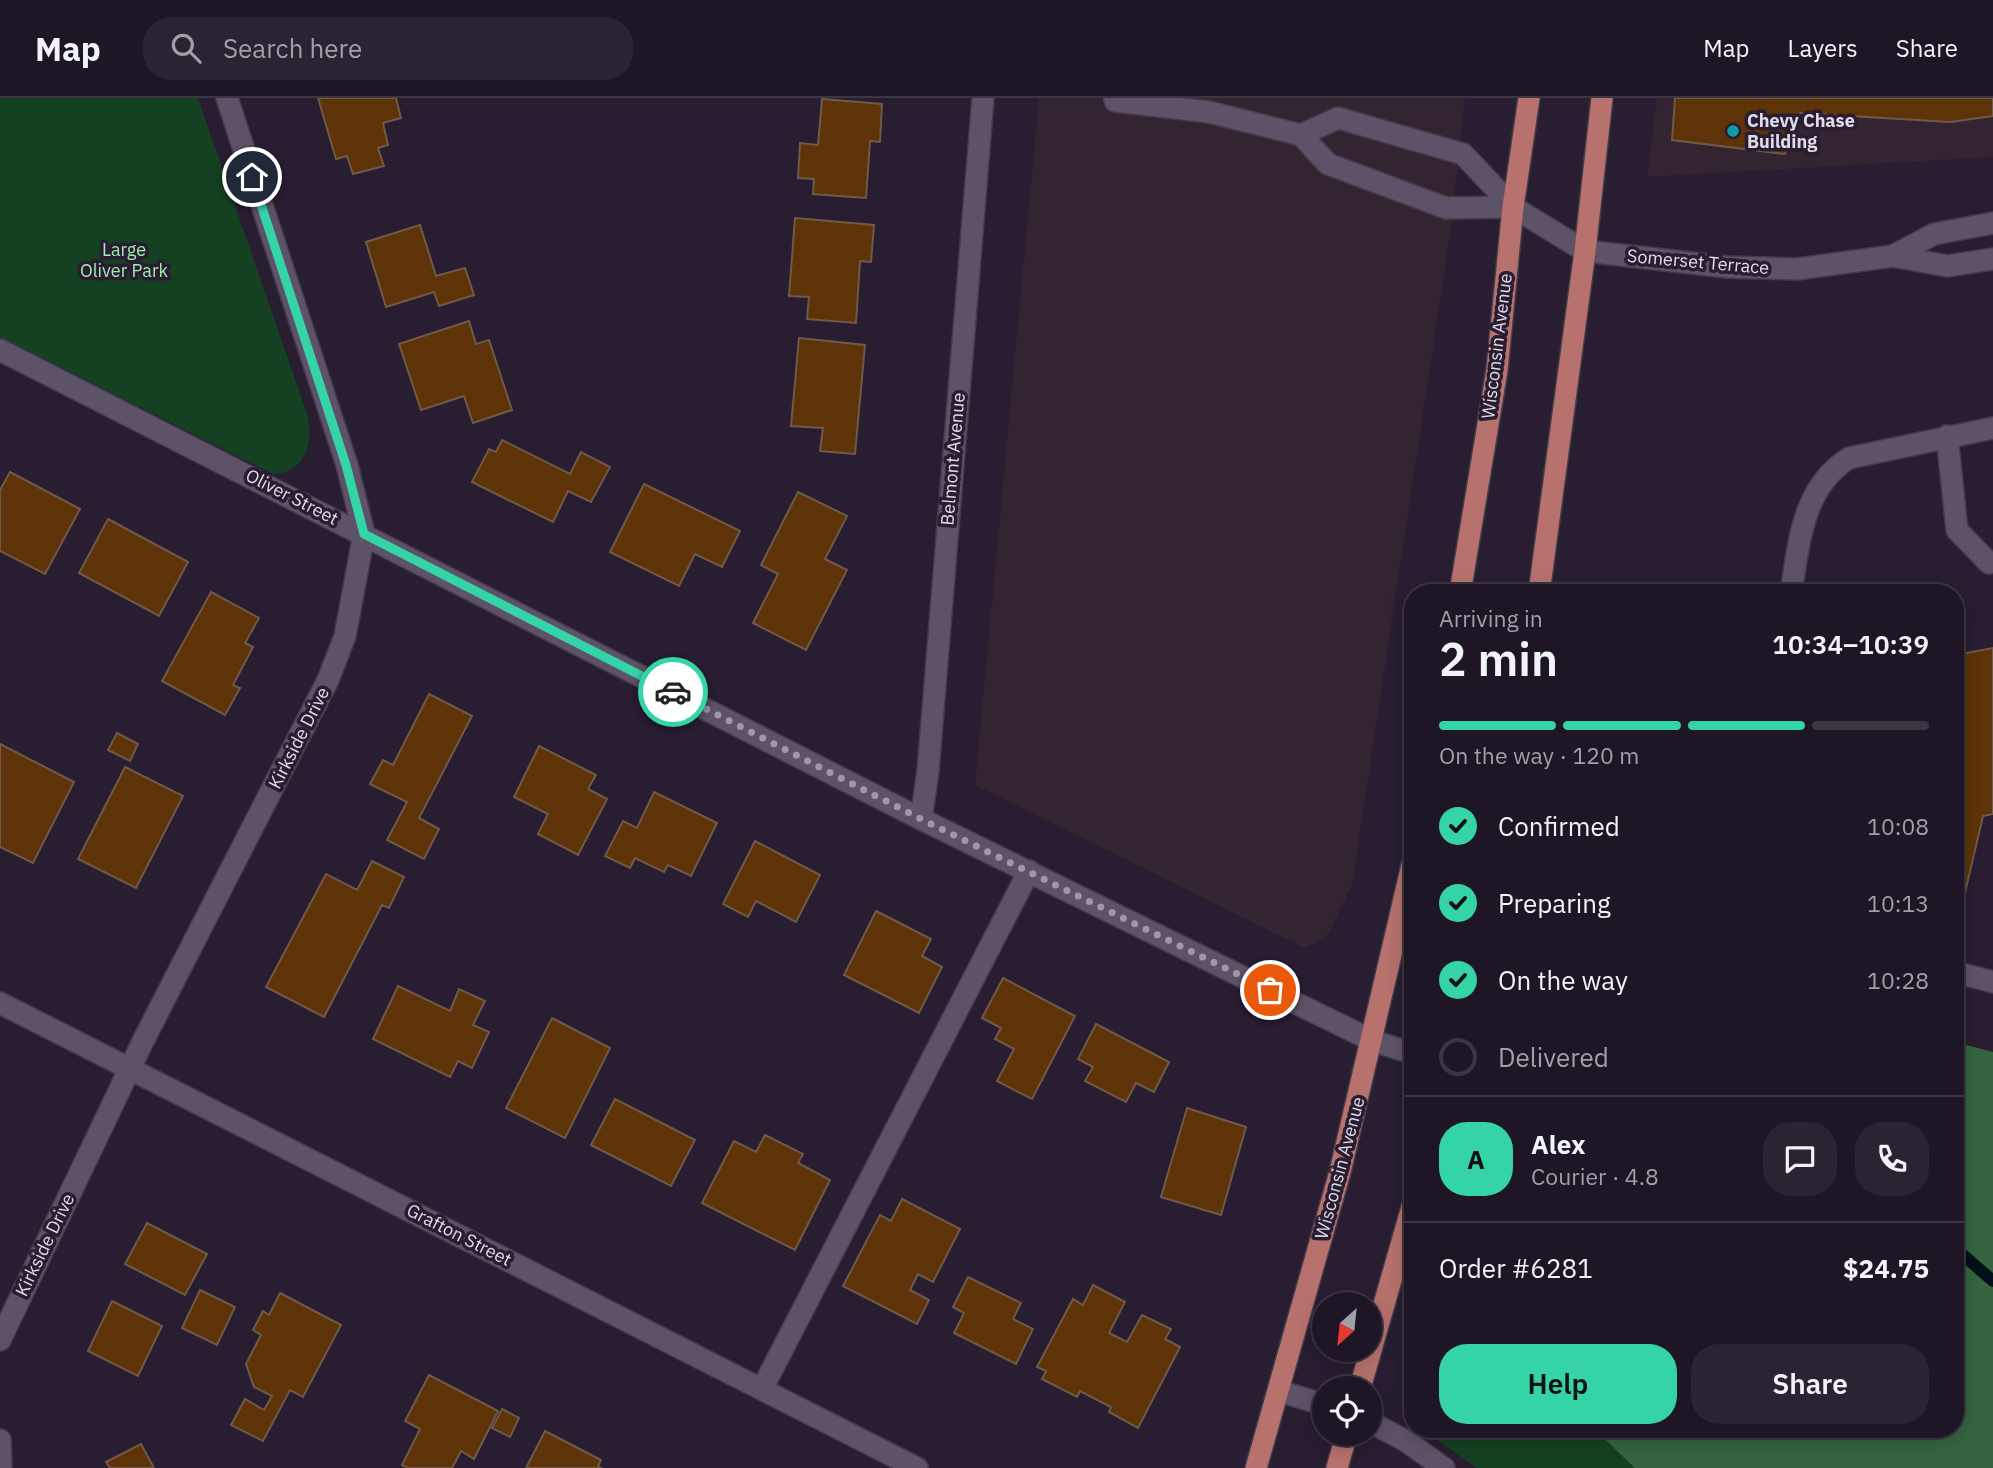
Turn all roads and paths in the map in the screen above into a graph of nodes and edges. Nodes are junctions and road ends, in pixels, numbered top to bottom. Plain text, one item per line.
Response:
1 (227, 98) edge
2 (983, 98) edge
3 (1115, 98) edge
4 (1529, 98) edge
5 (1602, 98) edge
6 (1301, 135) junction
7 (1513, 207) junction
8 (1993, 223) edge
9 (1585, 251) junction
10 (1893, 256) junction
11 (1993, 259) edge
12 (0, 350) edge
13 (1993, 428) edge
14 (1947, 436) junction
15 (364, 534) junction
16 (1989, 563) dead end
17 (1462, 584) edge
18 (1540, 584) edge
19 (1792, 584) edge
20 (921, 819) junction
21 (1029, 871) junction
22 (1404, 900) edge
23 (1964, 974) edge
24 (1993, 982) edge
25 (0, 1003) edge
26 (1373, 1041) junction
27 (1404, 1051) edge
28 (130, 1068) junction
29 (1404, 1235) edge
30 (0, 1340) edge
31 (1363, 1376) edge
32 (762, 1389) junction
33 (1279, 1391) junction
34 (1312, 1401) edge
35 (1382, 1428) edge
36 (0, 1440) edge
37 (1343, 1446) edge
38 (1, 1468) edge
39 (917, 1468) edge
40 (1256, 1468) edge
41 (1337, 1468) edge
42 (1444, 1468) edge

1 - 15 street, Kirkside Drive
2 - 20 street, Belmont Avenue
3 - 6 street
4 - 7 main road, Wisconsin Avenue
5 - 9 main road
6 - 7 street
6 - 7 street, Somerset Terrace
7 - 9 street, Somerset Terrace
7 - 17 main road, Wisconsin Avenue
8 - 10 street, Somerset Terrace
9 - 10 street, Somerset Terrace
9 - 18 main road
10 - 11 street, Somerset Terrace
12 - 15 street, Oliver Street
13 - 14 street
14 - 16 street
14 - 19 street
15 - 20 street, Oliver Street
15 - 28 street, Kirkside Drive
20 - 21 street, Oliver Street
21 - 26 street, Oliver Street
21 - 32 street
22 - 26 main road, Wisconsin Avenue
23 - 24 street
25 - 28 street, Grafton Street
26 - 27 street, Oliver Street
26 - 33 main road, Wisconsin Avenue
28 - 30 street, Kirkside Drive
28 - 32 street, Grafton Street
29 - 31 main road
32 - 39 street, Grafton Street
33 - 34 street
33 - 40 main road, Wisconsin Avenue
35 - 42 street
36 - 38 street
37 - 41 main road

